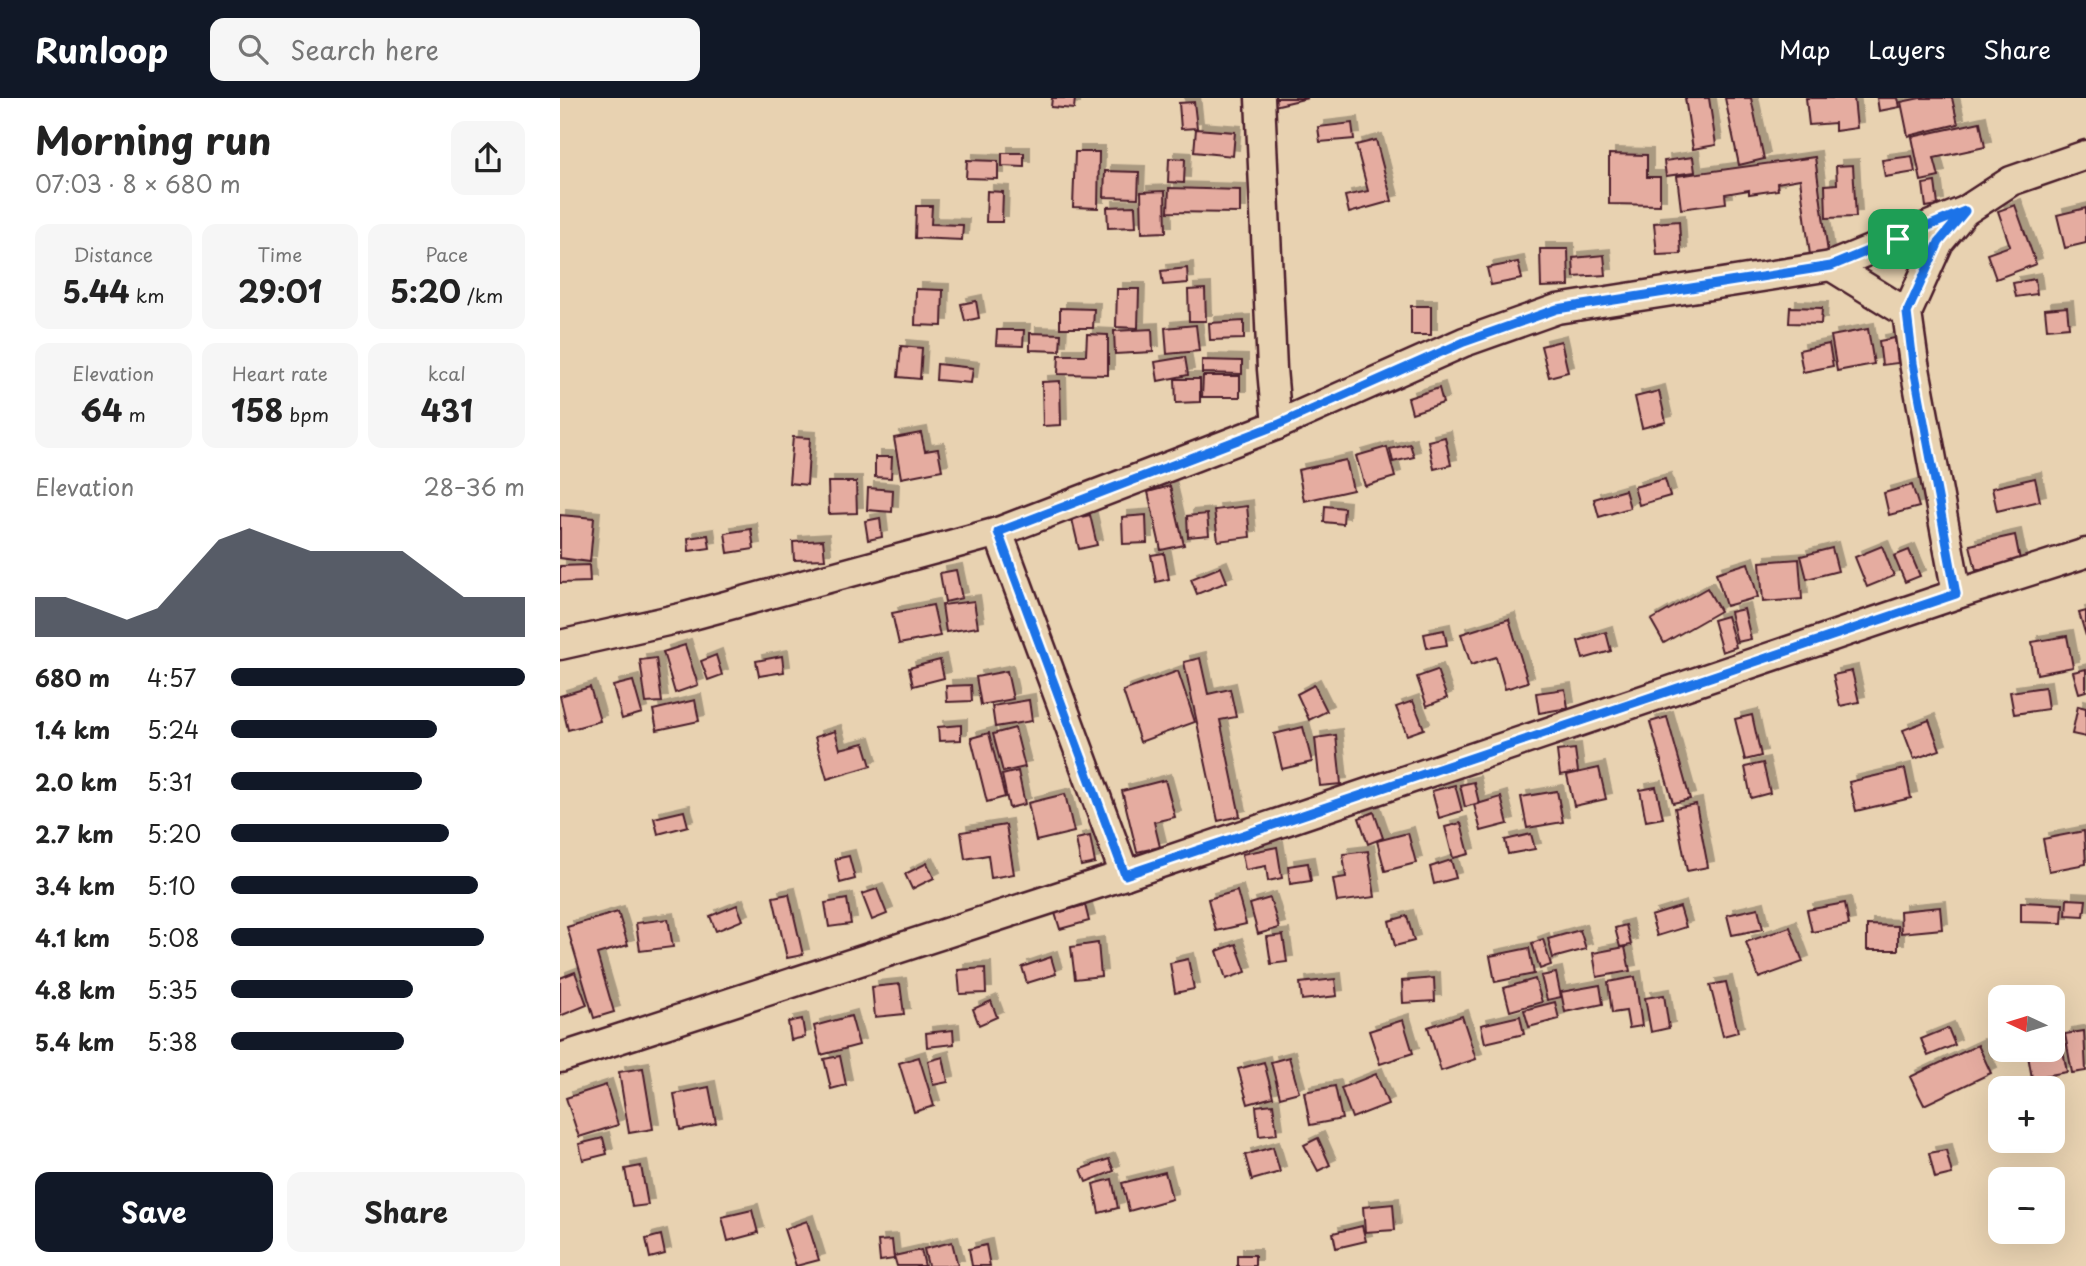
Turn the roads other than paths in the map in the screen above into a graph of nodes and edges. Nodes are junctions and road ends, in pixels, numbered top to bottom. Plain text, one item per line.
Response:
1 (1259, 98) edge
2 (2086, 156) edge
3 (1965, 211) junction
4 (1831, 266) junction
5 (1907, 313) junction
6 (1277, 425) junction
7 (998, 532) junction
8 (2086, 553) edge
9 (1956, 594) junction
10 (560, 645) edge
11 (1125, 875) junction
12 (560, 1058) edge

1 - 6 street
2 - 3 street
3 - 4 street
3 - 5 street
4 - 5 street
4 - 6 street
5 - 9 street
6 - 7 street
7 - 10 street
7 - 11 street
8 - 9 street
9 - 11 street
11 - 12 street

